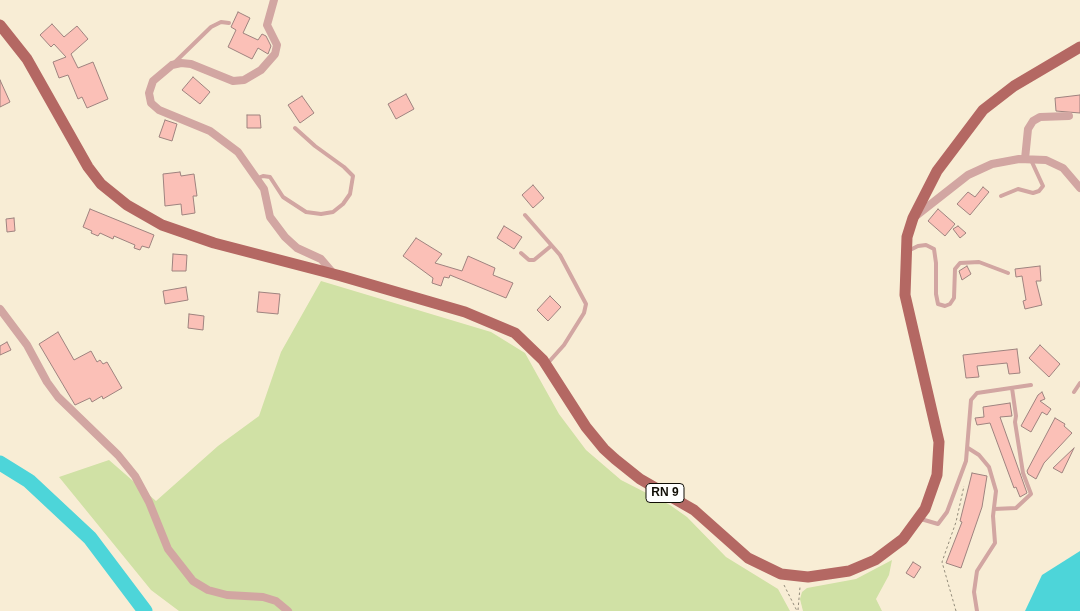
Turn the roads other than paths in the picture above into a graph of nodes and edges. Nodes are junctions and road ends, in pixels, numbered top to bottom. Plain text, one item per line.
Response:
1 (274, 0) edge
2 (229, 23) dead end
3 (0, 25) edge
4 (1080, 47) edge
5 (172, 66) junction
6 (1069, 116) dead end
7 (295, 128) dead end
8 (1028, 160) junction
9 (258, 178) junction
10 (1080, 188) edge
11 (1002, 196) dead end
12 (525, 215) dead end
13 (913, 218) junction
14 (551, 246) junction
15 (906, 252) junction
16 (521, 253) dead end
17 (1008, 273) dead end
18 (334, 274) junction
19 (0, 309) edge
20 (547, 364) junction
21 (1031, 384) dead end
22 (1080, 384) edge
23 (1012, 388) junction
24 (1074, 392) dead end
25 (968, 448) junction
26 (994, 509) junction
27 (919, 518) junction
28 (288, 611) edge
29 (977, 611) edge

1 - 5 street
2 - 5 lane
3 - 18 main road, RN 9
4 - 13 main road, RN 9
5 - 9 street
6 - 8 street
7 - 9 lane
8 - 10 street
8 - 11 lane
8 - 13 street
9 - 18 street
12 - 14 lane
13 - 15 main road, RN 9
14 - 16 lane
14 - 20 lane
15 - 17 lane
15 - 27 main road, RN 9
18 - 20 main road, RN 9
19 - 28 street
20 - 27 main road, RN 9
21 - 23 lane
22 - 24 lane
23 - 25 lane
23 - 26 lane
25 - 26 lane
25 - 27 lane
26 - 29 lane

